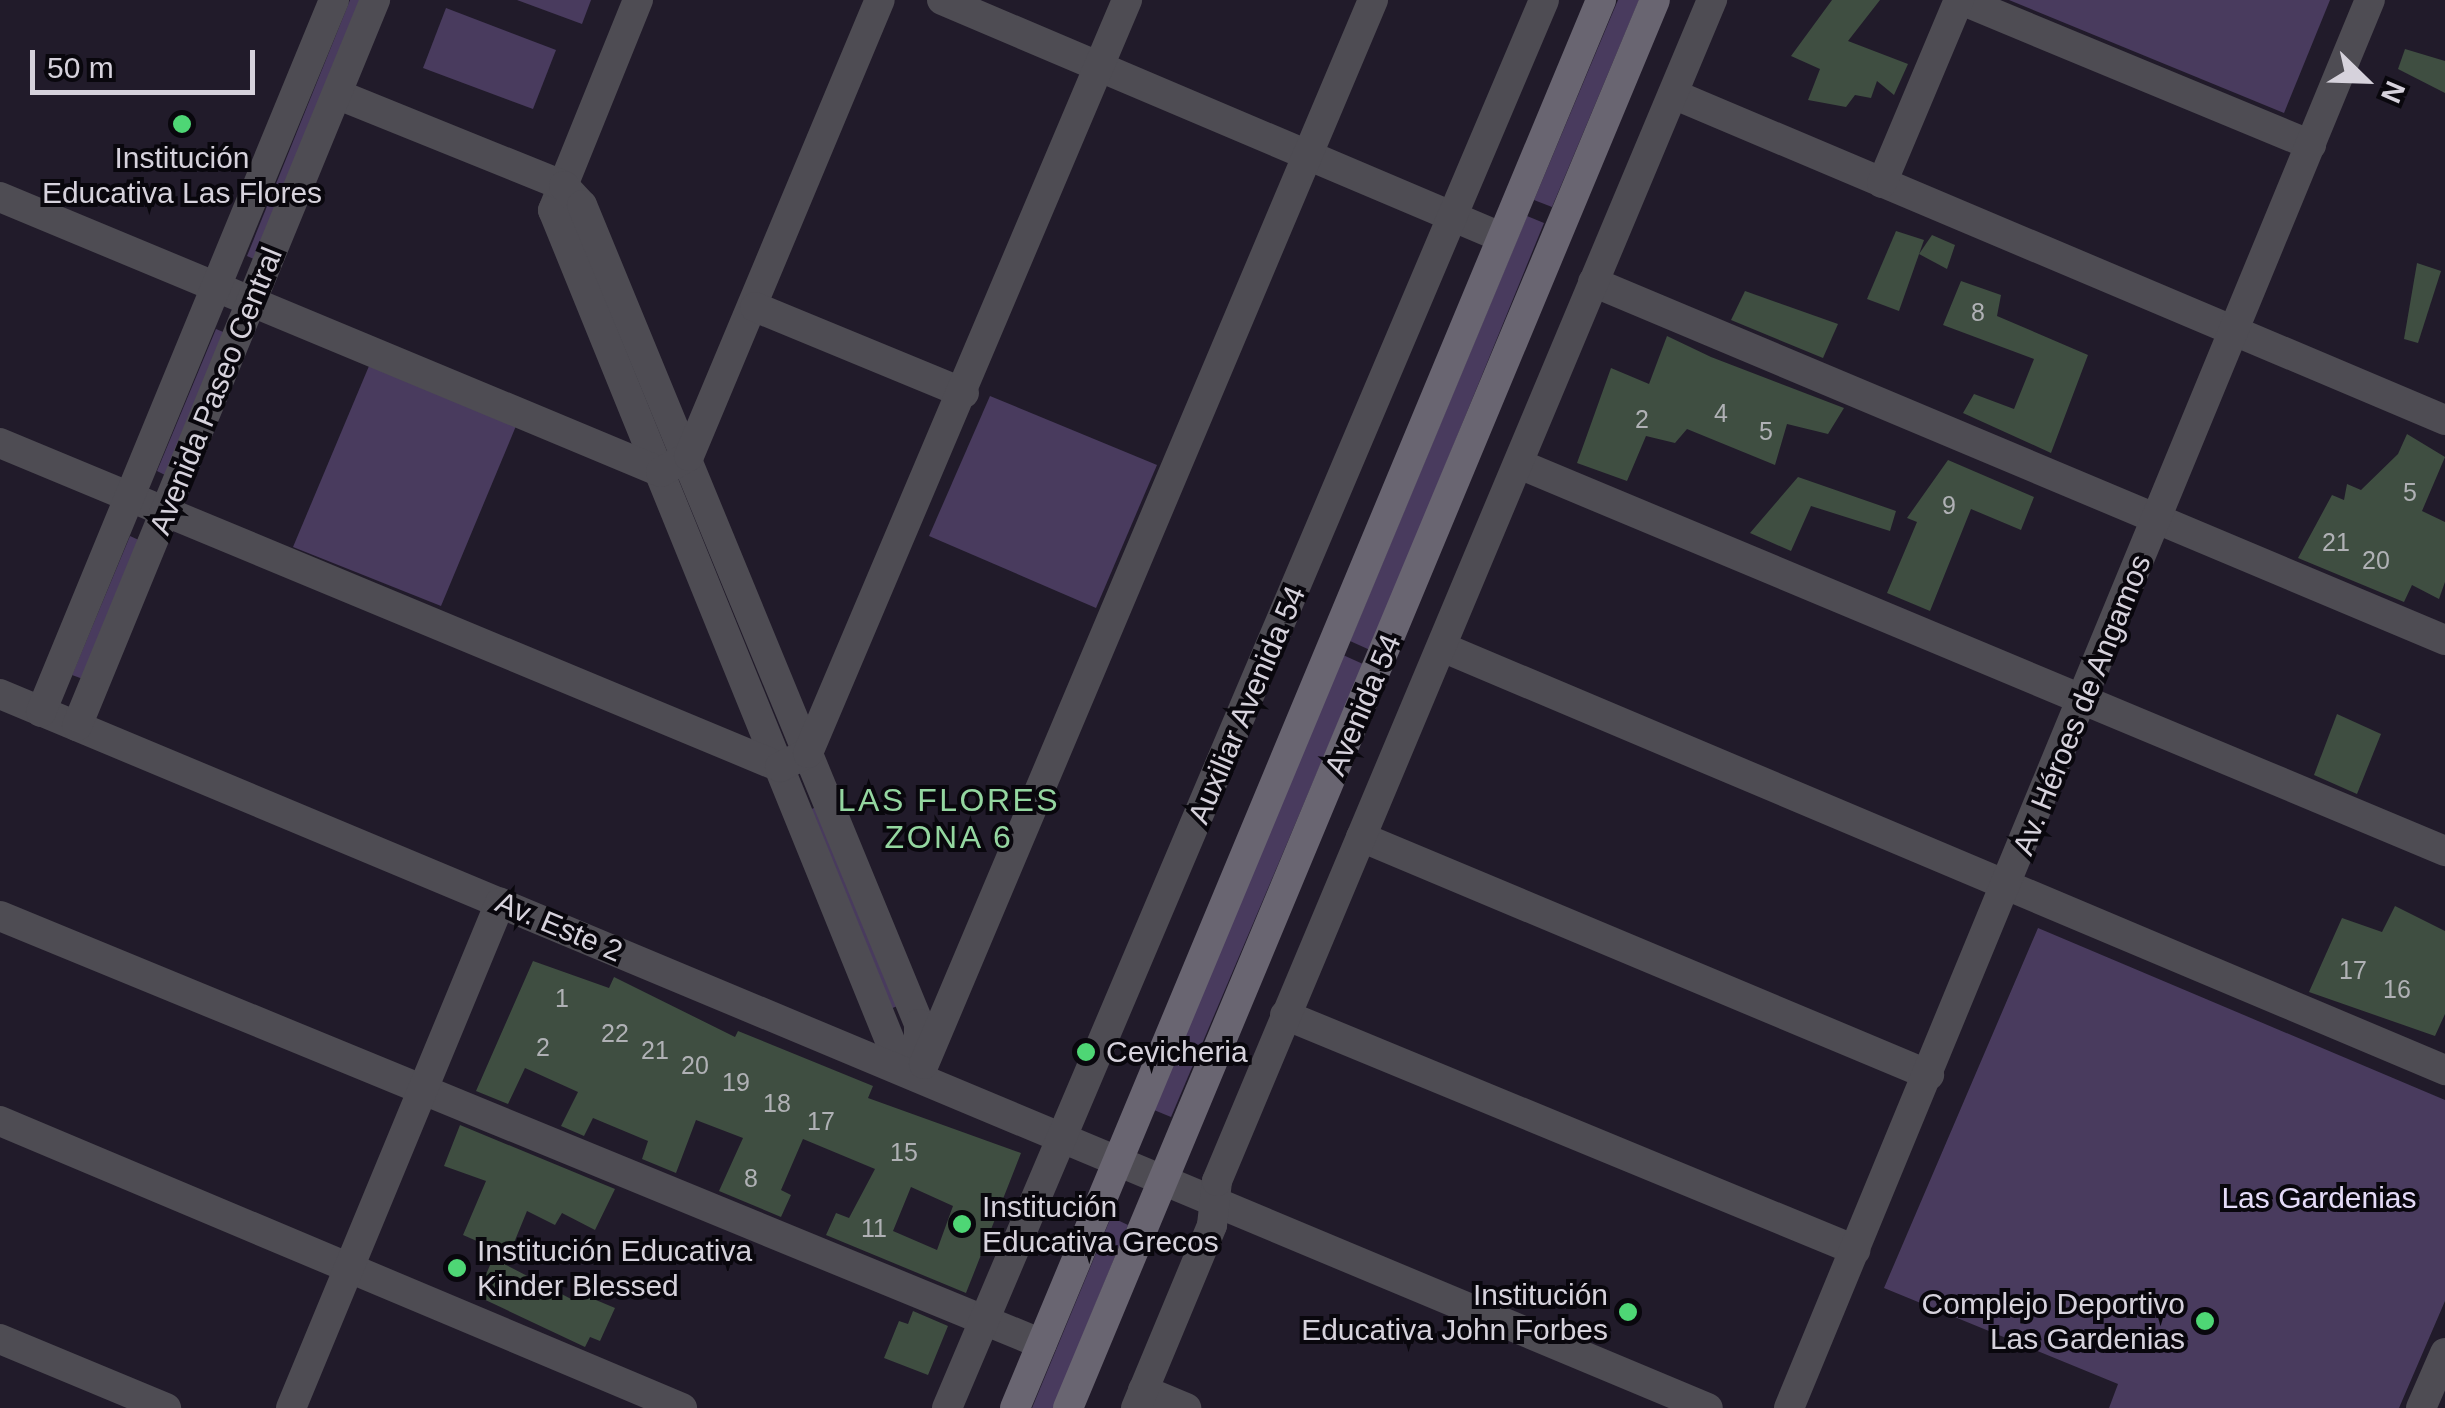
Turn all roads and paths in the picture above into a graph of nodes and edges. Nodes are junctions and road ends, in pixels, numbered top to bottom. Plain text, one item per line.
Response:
1 (334, 0) edge
2 (374, 0) edge
3 (638, 0) edge
4 (880, 0) edge
5 (942, 0) edge
6 (1127, 0) edge
7 (1372, 0) edge
8 (1544, 0) edge
9 (1601, 0) edge
10 (1655, 0) edge
11 (1712, 0) edge
12 (1960, 0) edge
13 (2370, 0) edge
14 (1099, 67) junction
15 (338, 94) junction
16 (1673, 94) junction
17 (2311, 144) junction
18 (1309, 154) junction
19 (1882, 183) junction
20 (564, 186) junction
21 (0, 197) edge
22 (1454, 217) junction
23 (1502, 237) junction
24 (1594, 282) junction
25 (219, 290) junction
26 (252, 304) junction
27 (755, 308) junction
28 (2236, 330) junction
29 (964, 393) junction
30 (2444, 417) edge
31 (0, 443) edge
32 (688, 456) junction
33 (1518, 464) junction
34 (661, 472) junction
35 (133, 500) junction
36 (166, 513) junction
37 (2158, 520) junction
38 (2445, 640) edge
39 (1442, 647) junction
40 (0, 694) edge
41 (2085, 702) junction
42 (41, 712) junction
43 (77, 726) junction
44 (808, 753) junction
45 (780, 767) junction
46 (1361, 837) junction
47 (2445, 851) edge
48 (2007, 887) junction
49 (500, 903) junction
50 (0, 916) edge
51 (1285, 1015) junction
52 (2445, 1070) edge
53 (910, 1072) junction
54 (1929, 1075) junction
55 (421, 1089) junction
56 (0, 1121) edge
57 (1064, 1138) junction
58 (1118, 1160) junction
59 (1161, 1180) junction
60 (1214, 1201) junction
61 (1855, 1250) junction
62 (348, 1266) junction
63 (983, 1324) junction
64 (0, 1339) edge
65 (1042, 1344) junction
66 (2445, 1353) edge
67 (1140, 1399) edge
68 (166, 1408) edge
69 (292, 1408) edge
70 (682, 1408) edge
71 (947, 1408) edge
72 (1015, 1408) edge
73 (1068, 1408) edge
74 (1186, 1408) edge
75 (1708, 1408) edge
76 (1789, 1408) edge
77 (2422, 1408) edge

1 - 25 street, Avenida Paseo Central
2 - 15 street, Avenida Paseo Central
3 - 20 street
4 - 27 street
5 - 14 street
6 - 14 street
7 - 18 street
8 - 22 street, Auxiliar Avenida 54
9 - 23 main road, Avenida 54
10 - 59 main road, Avenida 54
11 - 16 street
12 - 17 street
12 - 19 street
13 - 17 street, Av. Héroes de Angamos
14 - 18 street
14 - 29 street
15 - 20 street
15 - 26 street, Avenida Paseo Central
16 - 19 street
16 - 24 street
17 - 28 street, Av. Héroes de Angamos
18 - 22 street
18 - 53 street
19 - 28 street
20 - 32 street
20 - 34 street
21 - 25 street
22 - 23 street
22 - 57 street, Auxiliar Avenida 54
23 - 58 main road, Avenida 54
24 - 33 street
24 - 37 street
25 - 26 street
25 - 35 street, Avenida Paseo Central
26 - 34 street
26 - 36 street, Avenida Paseo Central
27 - 29 street
27 - 32 street
28 - 30 street
28 - 37 street, Av. Héroes de Angamos
29 - 44 street
31 - 35 street
32 - 34 street
32 - 44 street
33 - 39 street
33 - 41 street
34 - 45 street
35 - 36 street
35 - 42 street, Avenida Paseo Central
36 - 43 street, Avenida Paseo Central
36 - 45 street
37 - 38 street
37 - 41 street, Av. Héroes de Angamos
39 - 46 street
39 - 48 street
40 - 42 street, Av. Este 2
41 - 47 street
41 - 48 street, Av. Héroes de Angamos
42 - 43 street, Av. Este 2
43 - 49 street, Av. Este 2
44 - 45 street
44 - 53 street
45 - 53 street
46 - 51 street
46 - 54 street
48 - 52 street
48 - 54 street, Av. Héroes de Angamos
49 - 53 street, Av. Este 2
49 - 55 street
50 - 55 street
51 - 60 street
51 - 61 street
53 - 57 street, Av. Este 2
54 - 61 street, Av. Héroes de Angamos
55 - 62 street
55 - 63 street
56 - 62 street
57 - 58 street, Av. Este 2
57 - 63 street, Auxiliar Avenida 54
58 - 59 street, Av. Este 2
58 - 65 main road, Avenida 54
59 - 60 street, Av. Este 2
59 - 73 main road, Avenida 54
60 - 67 street
60 - 75 street, Av. Este 2
61 - 76 street, Av. Héroes de Angamos
62 - 69 street
62 - 70 street
63 - 65 street
63 - 71 street, Auxiliar Avenida 54
64 - 68 street
65 - 72 main road, Avenida 54
66 - 77 street
67 - 74 street

